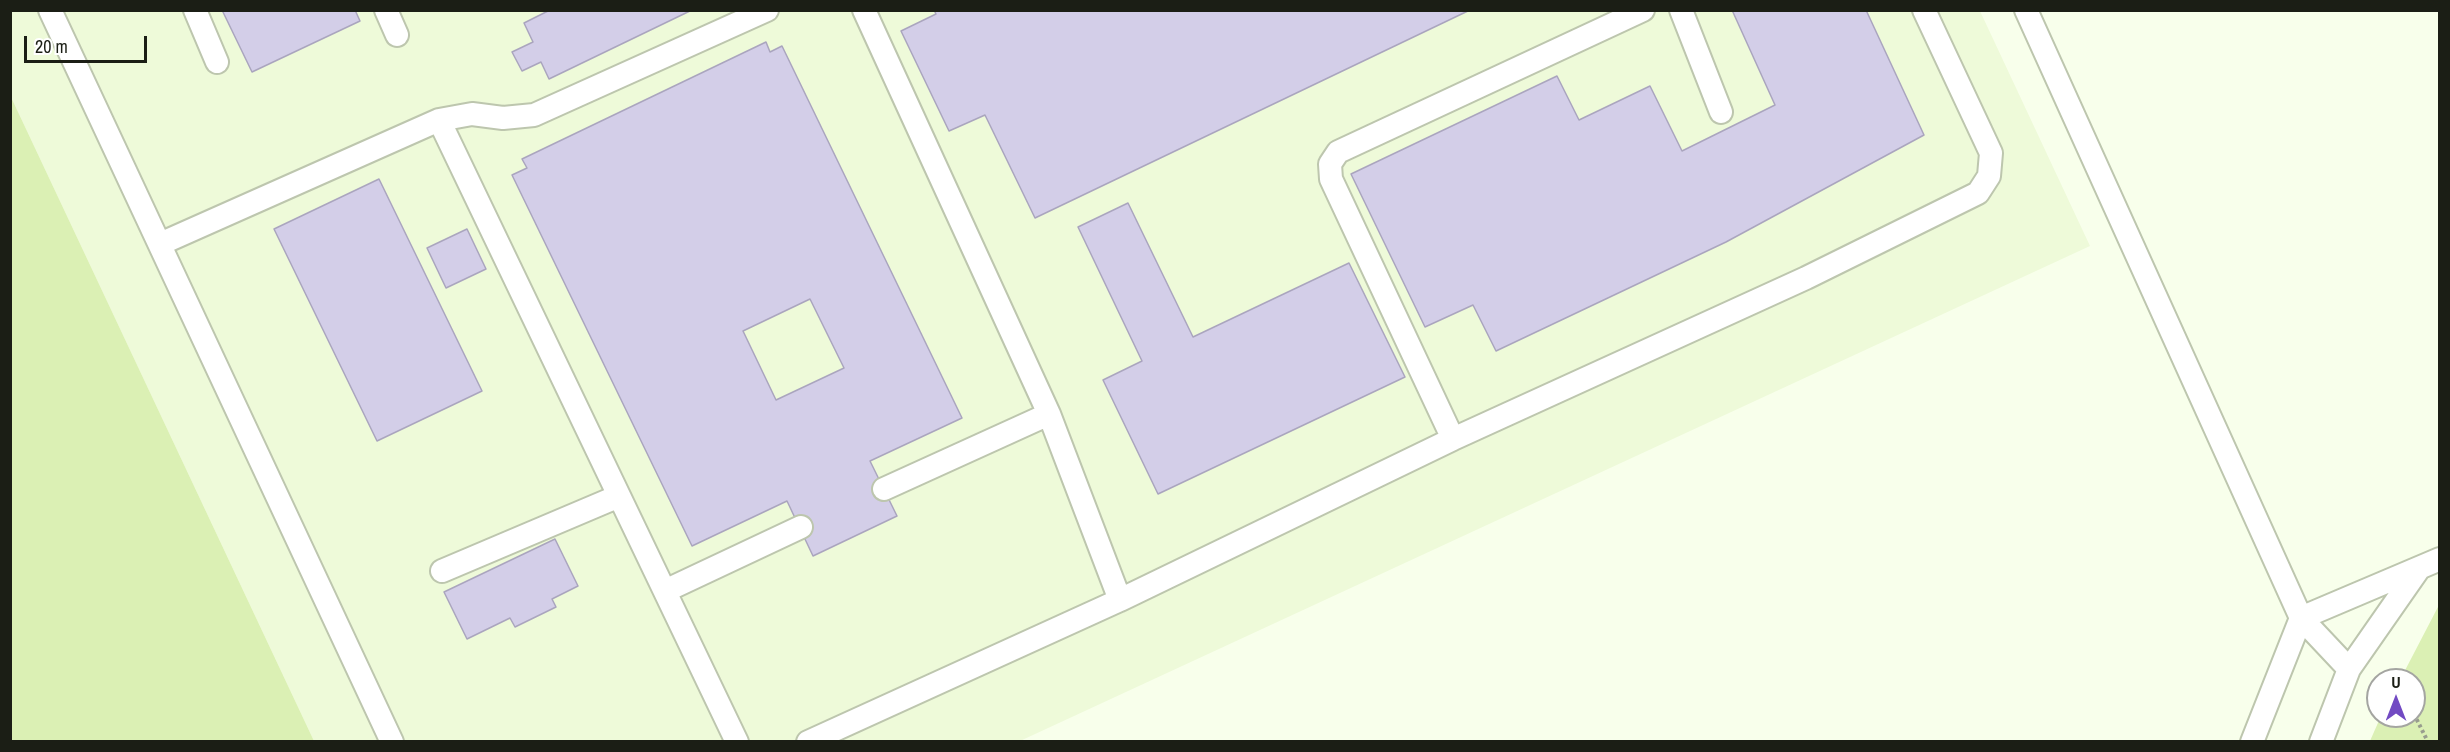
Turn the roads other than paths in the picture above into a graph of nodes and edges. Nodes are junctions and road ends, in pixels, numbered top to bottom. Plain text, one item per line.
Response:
1 (50, 10) edge
2 (195, 10) edge
3 (386, 10) edge
4 (767, 10) edge
5 (864, 10) edge
6 (1643, 10) edge
7 (1681, 10) edge
8 (1924, 10) edge
9 (2026, 10) edge
10 (397, 35) dead end
11 (217, 62) dead end
12 (1721, 112) dead end
13 (439, 120) junction
14 (160, 244) junction
15 (1049, 414) junction
16 (1453, 439) junction
17 (884, 489) dead end
18 (619, 496) junction
19 (801, 528) dead end
20 (2439, 559) edge
21 (2418, 570) junction
22 (442, 571) dead end
23 (665, 591) junction
24 (1120, 600) junction
25 (2301, 618) junction
26 (2349, 669) junction
27 (392, 741) edge
28 (737, 741) edge
29 (808, 741) edge
30 (2252, 741) edge
31 (2321, 741) edge

1 - 14 lane
2 - 11 lane
3 - 10 lane
4 - 13 lane
5 - 15 lane
6 - 16 lane
7 - 12 lane
8 - 16 lane
9 - 25 lane
13 - 14 lane
13 - 18 lane
14 - 27 lane
15 - 17 lane
15 - 24 lane
16 - 24 lane
18 - 22 lane
18 - 23 lane
19 - 23 lane
20 - 21 lane
21 - 25 lane
21 - 26 lane
23 - 28 lane
24 - 29 lane
25 - 26 lane
25 - 30 lane
26 - 31 lane

